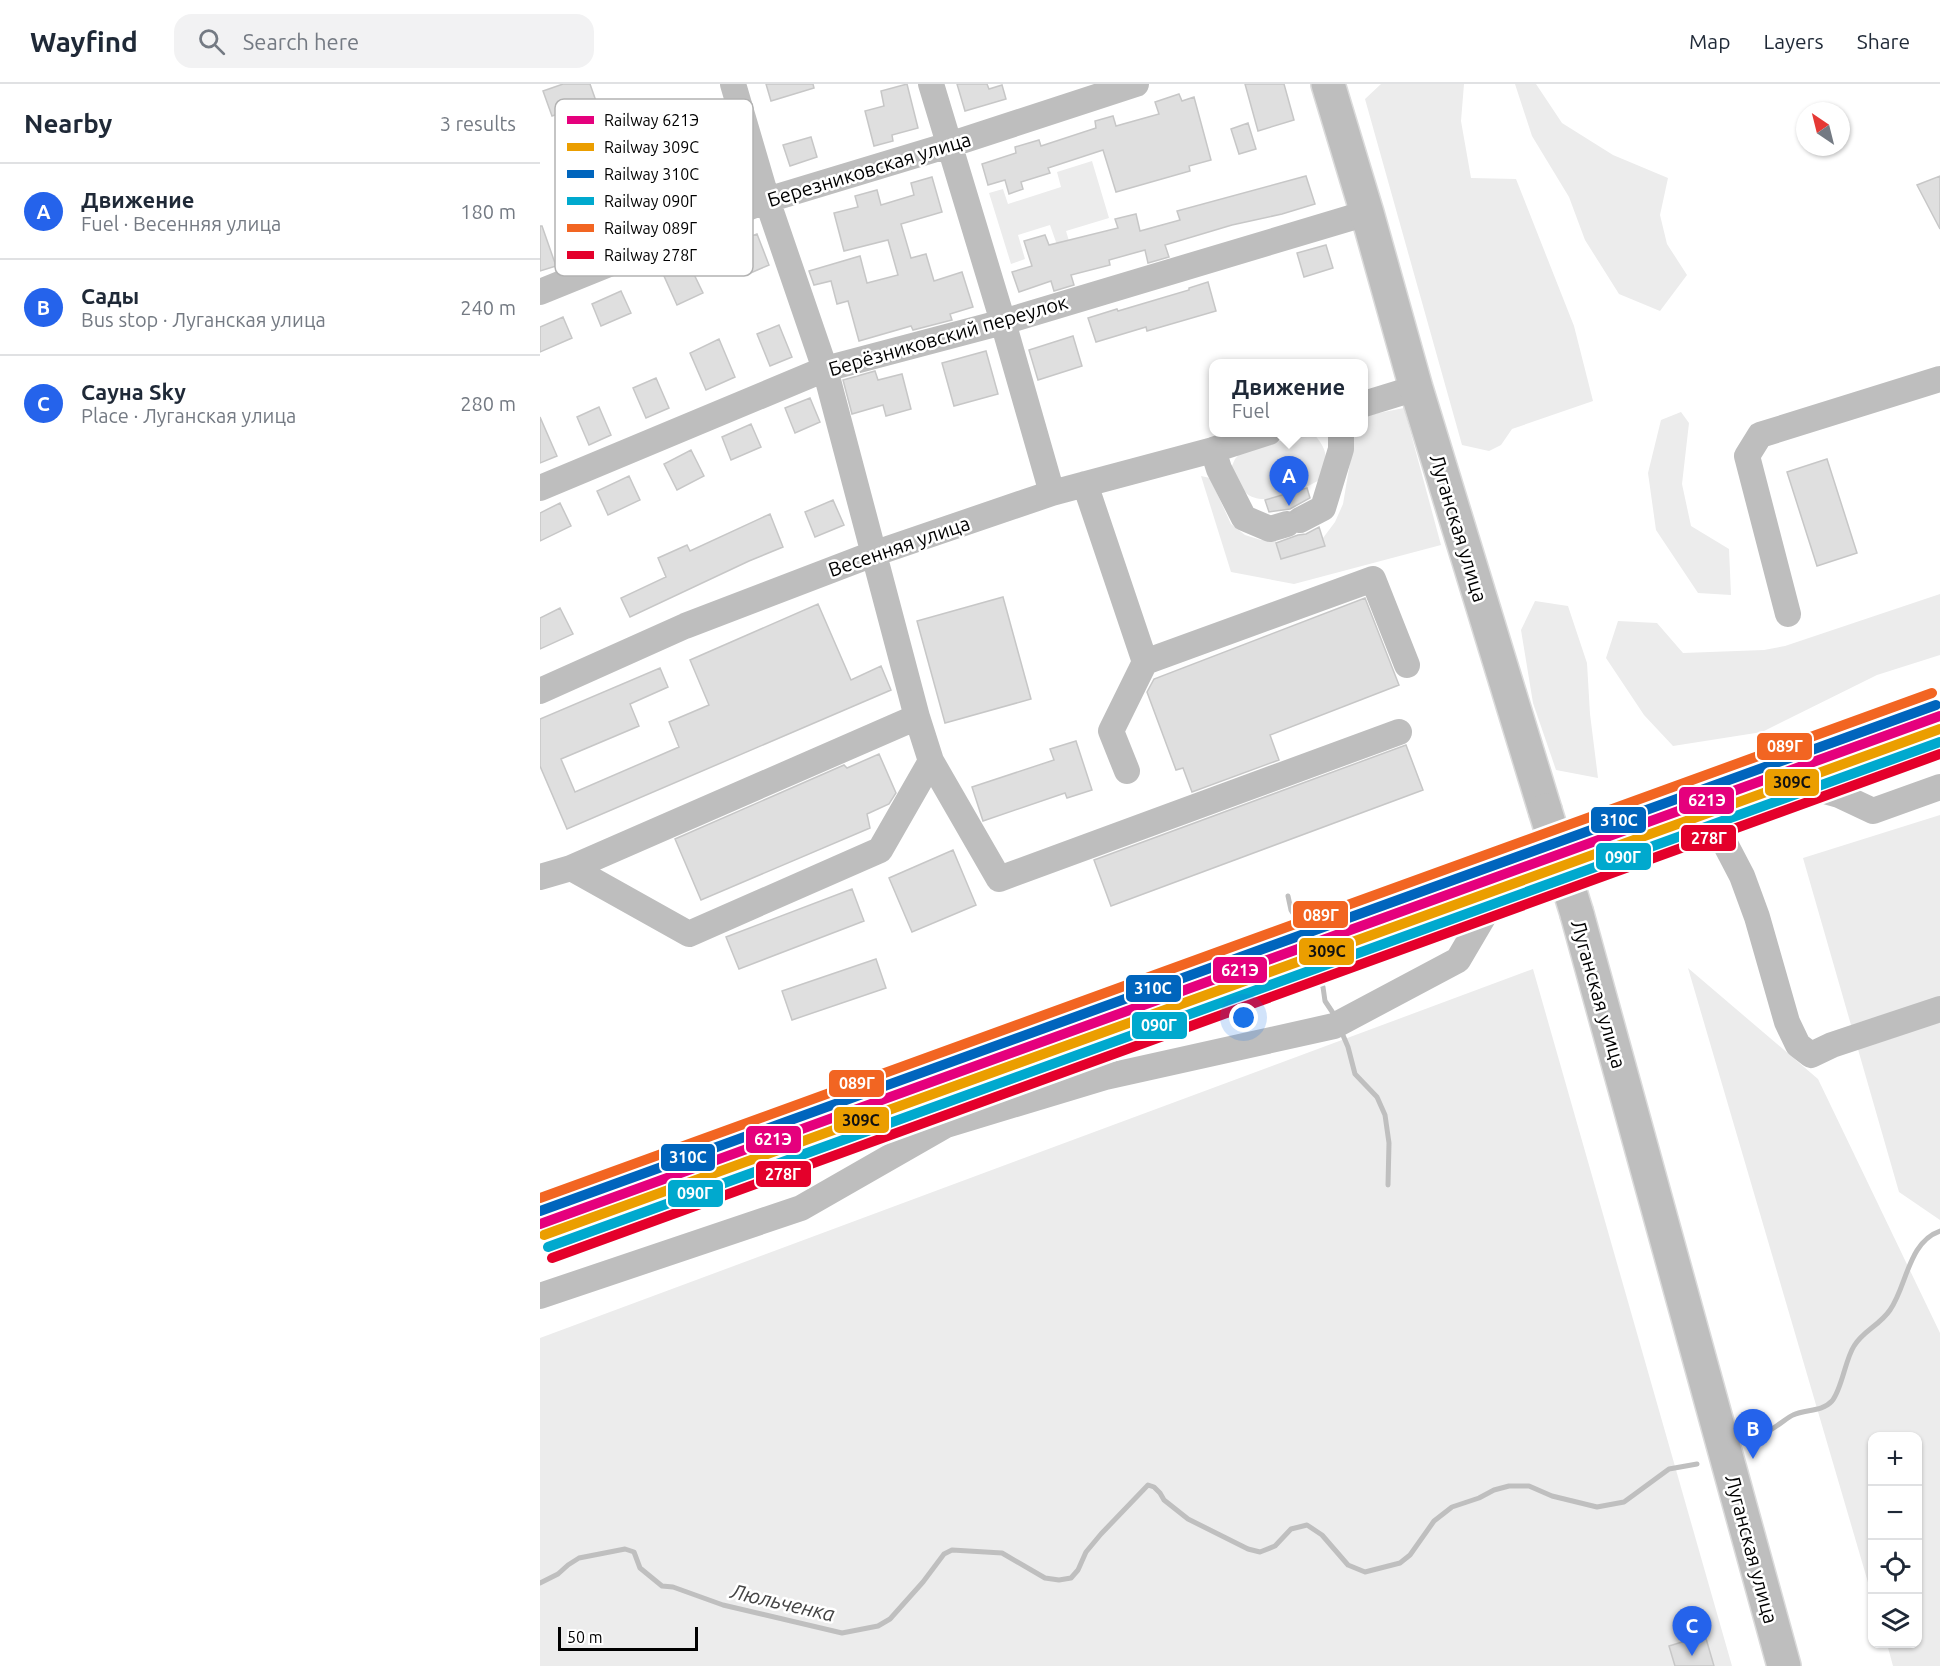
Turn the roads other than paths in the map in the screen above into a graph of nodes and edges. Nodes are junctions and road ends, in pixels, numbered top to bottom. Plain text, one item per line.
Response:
1 (733, 84) edge
2 (931, 84) edge
3 (1328, 84) edge
4 (1122, 86) edge
5 (737, 99) edge
6 (949, 145) junction
7 (753, 152) edge
8 (767, 200) junction
9 (753, 206) edge
10 (1368, 213) junction
11 (579, 276) edge
12 (540, 292) edge
13 (1003, 322) junction
14 (825, 369) junction
15 (1940, 379) edge
16 (1416, 388) junction
17 (1368, 403) edge
18 (1253, 437) edge
19 (1341, 437) edge
20 (1213, 450) junction
21 (1085, 484) junction
22 (540, 488) edge
23 (1052, 493) junction
24 (873, 554) junction
25 (1788, 614) dead end
26 (1145, 662) junction
27 (1407, 665) dead end
28 (540, 692) edge
29 (917, 717) junction
30 (1399, 732) dead end
31 (931, 761) junction
32 (1127, 771) dead end
33 (1940, 787) edge
34 (1707, 809) junction
35 (571, 868) junction
36 (540, 877) edge
37 (1940, 1010) edge
38 (540, 1296) edge
39 (1784, 1666) edge

1 - 5 street
2 - 6 street
3 - 10 highway, Луганская улица
4 - 6 street, Березниковская улица
6 - 8 street, Березниковская улица
6 - 13 street
7 - 8 street
8 - 9 street, Березниковская улица
8 - 14 street
10 - 13 street, Берёзниковский переулок
10 - 16 highway, Луганская улица
11 - 12 street, Березниковская улица
13 - 14 street, Берёзниковский переулок
13 - 23 street
14 - 22 street, Берёзниковский переулок
14 - 24 street
15 - 25 street
16 - 17 street
16 - 39 highway, Луганская улица, bridge
18 - 20 street, Весенняя улица
19 - 20 street
20 - 21 street, Весенняя улица
21 - 23 street, Весенняя улица
21 - 26 street
23 - 24 street, Весенняя улица
24 - 28 street, Весенняя улица
24 - 29 street
26 - 27 street
26 - 32 street
29 - 31 street
29 - 35 street
30 - 31 street
31 - 35 street
33 - 34 street
34 - 37 street
34 - 38 street
35 - 36 street

